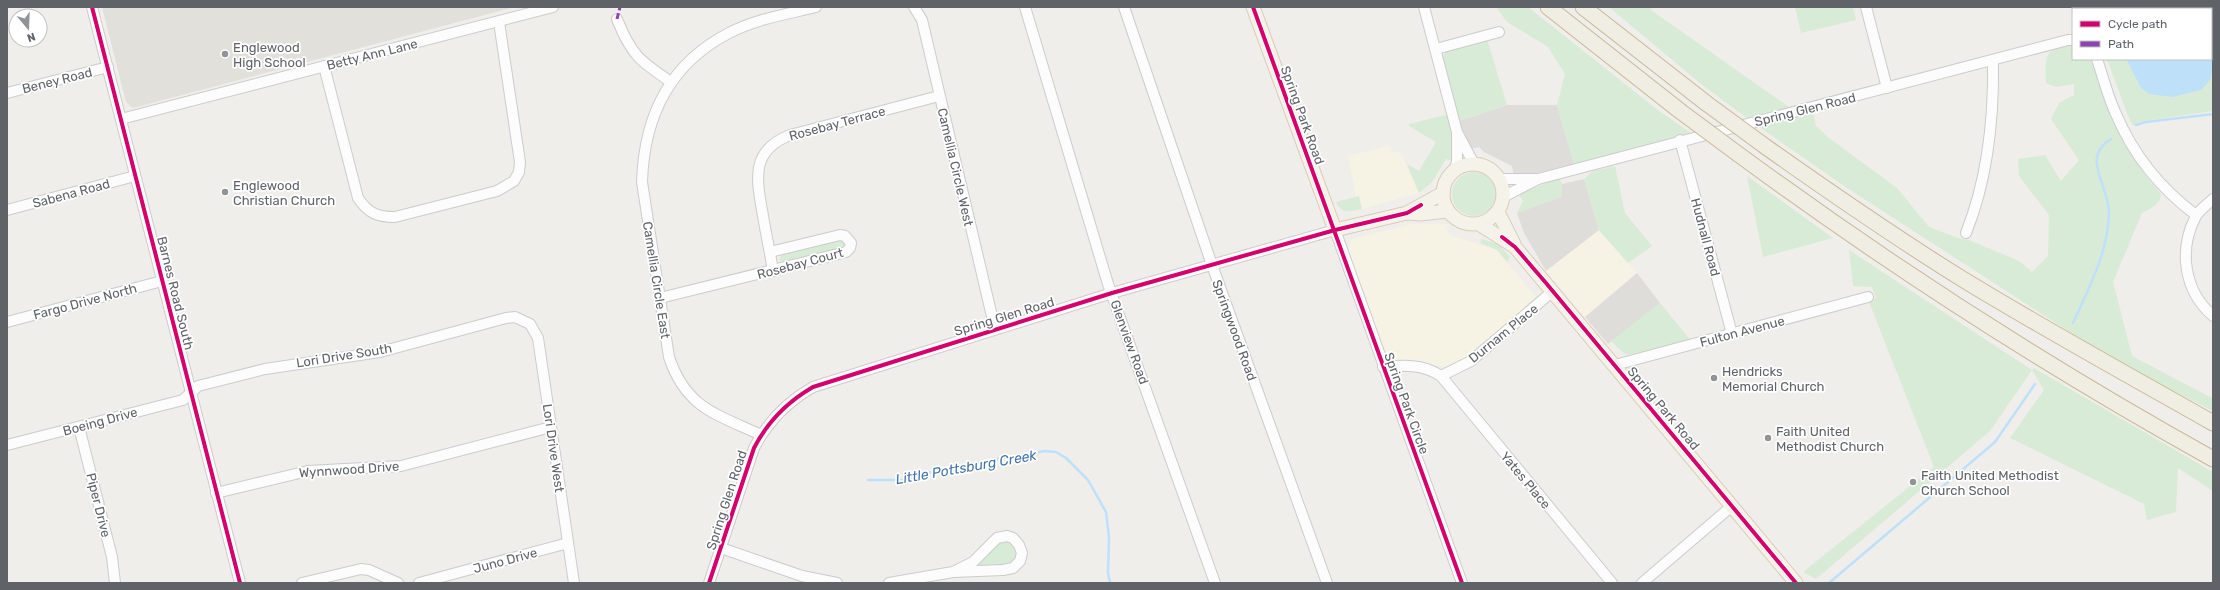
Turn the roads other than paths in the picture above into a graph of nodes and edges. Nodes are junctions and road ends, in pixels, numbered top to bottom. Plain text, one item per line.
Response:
1 (92, 7) edge
2 (553, 7) edge
3 (816, 7) edge
4 (914, 7) edge
5 (1025, 7) edge
6 (1124, 7) edge
7 (1253, 7) edge
8 (1424, 7) edge
9 (1548, 7) edge
10 (1583, 7) edge
11 (1866, 7) edge
12 (617, 19) dead end
13 (499, 22) junction
14 (1499, 32) dead end
15 (2072, 40) edge
16 (1436, 49) junction
17 (2097, 60) edge
18 (1993, 61) junction
19 (324, 66) junction
20 (108, 67) junction
21 (671, 82) junction
22 (1887, 88) junction
23 (7, 93) edge
24 (939, 96) junction
25 (120, 119) junction
26 (1457, 132) junction
27 (1680, 140) junction
28 (1474, 164) junction
29 (1454, 171) junction
30 (135, 176) junction
31 (1499, 179) junction
32 (1538, 179) junction
33 (1443, 193) junction
34 (1503, 197) junction
35 (2213, 198) edge
36 (7, 210) edge
37 (1448, 211) junction
38 (1498, 212) junction
39 (1407, 213) junction
40 (2196, 215) junction
41 (1480, 224) junction
42 (1334, 230) junction
43 (1966, 233) dead end
44 (1515, 247) junction
45 (770, 252) junction
46 (1212, 265) junction
47 (773, 271) junction
48 (162, 281) junction
49 (1553, 291) junction
50 (1112, 293) junction
51 (1868, 297) dead end
52 (660, 298) junction
53 (2213, 316) edge
54 (522, 319) joint
55 (7, 322) edge
56 (995, 329) junction
57 (1732, 334) junction
58 (1615, 365) junction
59 (1383, 367) junction
60 (1441, 376) junction
61 (191, 392) junction
62 (2213, 423) edge
63 (79, 427) junction
64 (551, 427) junction
65 (761, 435) junction
66 (7, 445) edge
67 (2213, 459) edge
68 (216, 493) junction
69 (1732, 506) junction
70 (568, 543) junction
71 (721, 548) junction
72 (953, 572) junction
73 (115, 583) edge
74 (240, 583) edge
75 (302, 583) edge
76 (398, 583) edge
77 (419, 583) edge
78 (574, 583) edge
79 (709, 583) edge
80 (837, 583) edge
81 (889, 583) edge
82 (1215, 583) edge
83 (1327, 583) edge
84 (1462, 583) edge
85 (1612, 583) edge
86 (1642, 583) edge
87 (1796, 583) edge

1 - 20 street, Barnes Road South
2 - 13 street, Betty Ann Lane
3 - 21 street, Camellia Circle East
4 - 24 street, Camellia Circle West
5 - 50 street, Glenview Road
6 - 46 street, Springwood Road
7 - 42 main road, Spring Park Road
8 - 16 street
9 - 67 highway, bridge
10 - 62 highway, bridge
11 - 22 street
12 - 21 street
13 - 19 street, Betty Ann Lane
13 - 19 street
14 - 16 street
15 - 18 street, Spring Glen Road
16 - 26 street
17 - 40 street
18 - 22 street, Spring Glen Road
18 - 43 street
19 - 25 street, Betty Ann Lane
20 - 23 street, Beney Road
20 - 25 street, Barnes Road South
21 - 52 street, Camellia Circle East
22 - 27 street, Spring Glen Road
24 - 45 street, Rosebay Terrace
24 - 56 street, Camellia Circle West
25 - 30 street, Barnes Road South
26 - 28 street
26 - 29 street
27 - 32 street, Spring Glen Road
27 - 57 street, Hudnall Road
28 - 29 main road
28 - 31 main road
29 - 33 main road
30 - 36 street, Sabena Road
30 - 48 street, Barnes Road South
31 - 32 street, Spring Glen Road
31 - 34 main road
32 - 34 street, Spring Glen Road
33 - 37 main road
33 - 39 main road, Spring Glen Road
34 - 38 main road
35 - 40 street
37 - 39 main road, Spring Glen Road
37 - 41 main road
38 - 41 main road
38 - 44 main road, Spring Park Road
39 - 42 main road, Spring Glen Road
40 - 53 street
41 - 44 main road, Spring Park Road
42 - 46 street, Spring Glen Road
42 - 59 street, Spring Park Circle
44 - 49 main road, Spring Park Road
45 - 47 street, Rosebay Terrace
45 - 47 street, Rosebay Court
46 - 50 street, Spring Glen Road
46 - 83 street, Springwood Road
47 - 52 street, Rosebay Court
48 - 55 street, Fargo Drive North
48 - 61 street, Barnes Road South
49 - 58 main road, Spring Park Road
49 - 60 street, Durnam Place
50 - 56 street, Spring Glen Road
50 - 82 street, Glenview Road
51 - 57 street, Fulton Avenue
52 - 65 street, Camellia Circle East
54 - 61 street, Lori Drive South
54 - 64 street, Lori Drive West
56 - 65 street, Spring Glen Road
57 - 58 street, Fulton Avenue
58 - 69 main road, Spring Park Road
59 - 60 street
59 - 84 street, Spring Park Circle
60 - 85 street, Yates Place
61 - 63 street, Boeing Drive
61 - 68 street, Barnes Road South
63 - 66 street, Boeing Drive
63 - 73 street, Piper Drive
64 - 68 street, Wynnwood Drive
64 - 70 street, Lori Drive West
65 - 71 street, Spring Glen Road
68 - 74 street, Barnes Road South
69 - 86 street
69 - 87 main road, Spring Park Road
70 - 77 street, Juno Drive
70 - 78 street, Lori Drive West
71 - 79 street, Spring Glen Road
71 - 80 street
72 - 72 street
72 - 81 street
75 - 76 street

